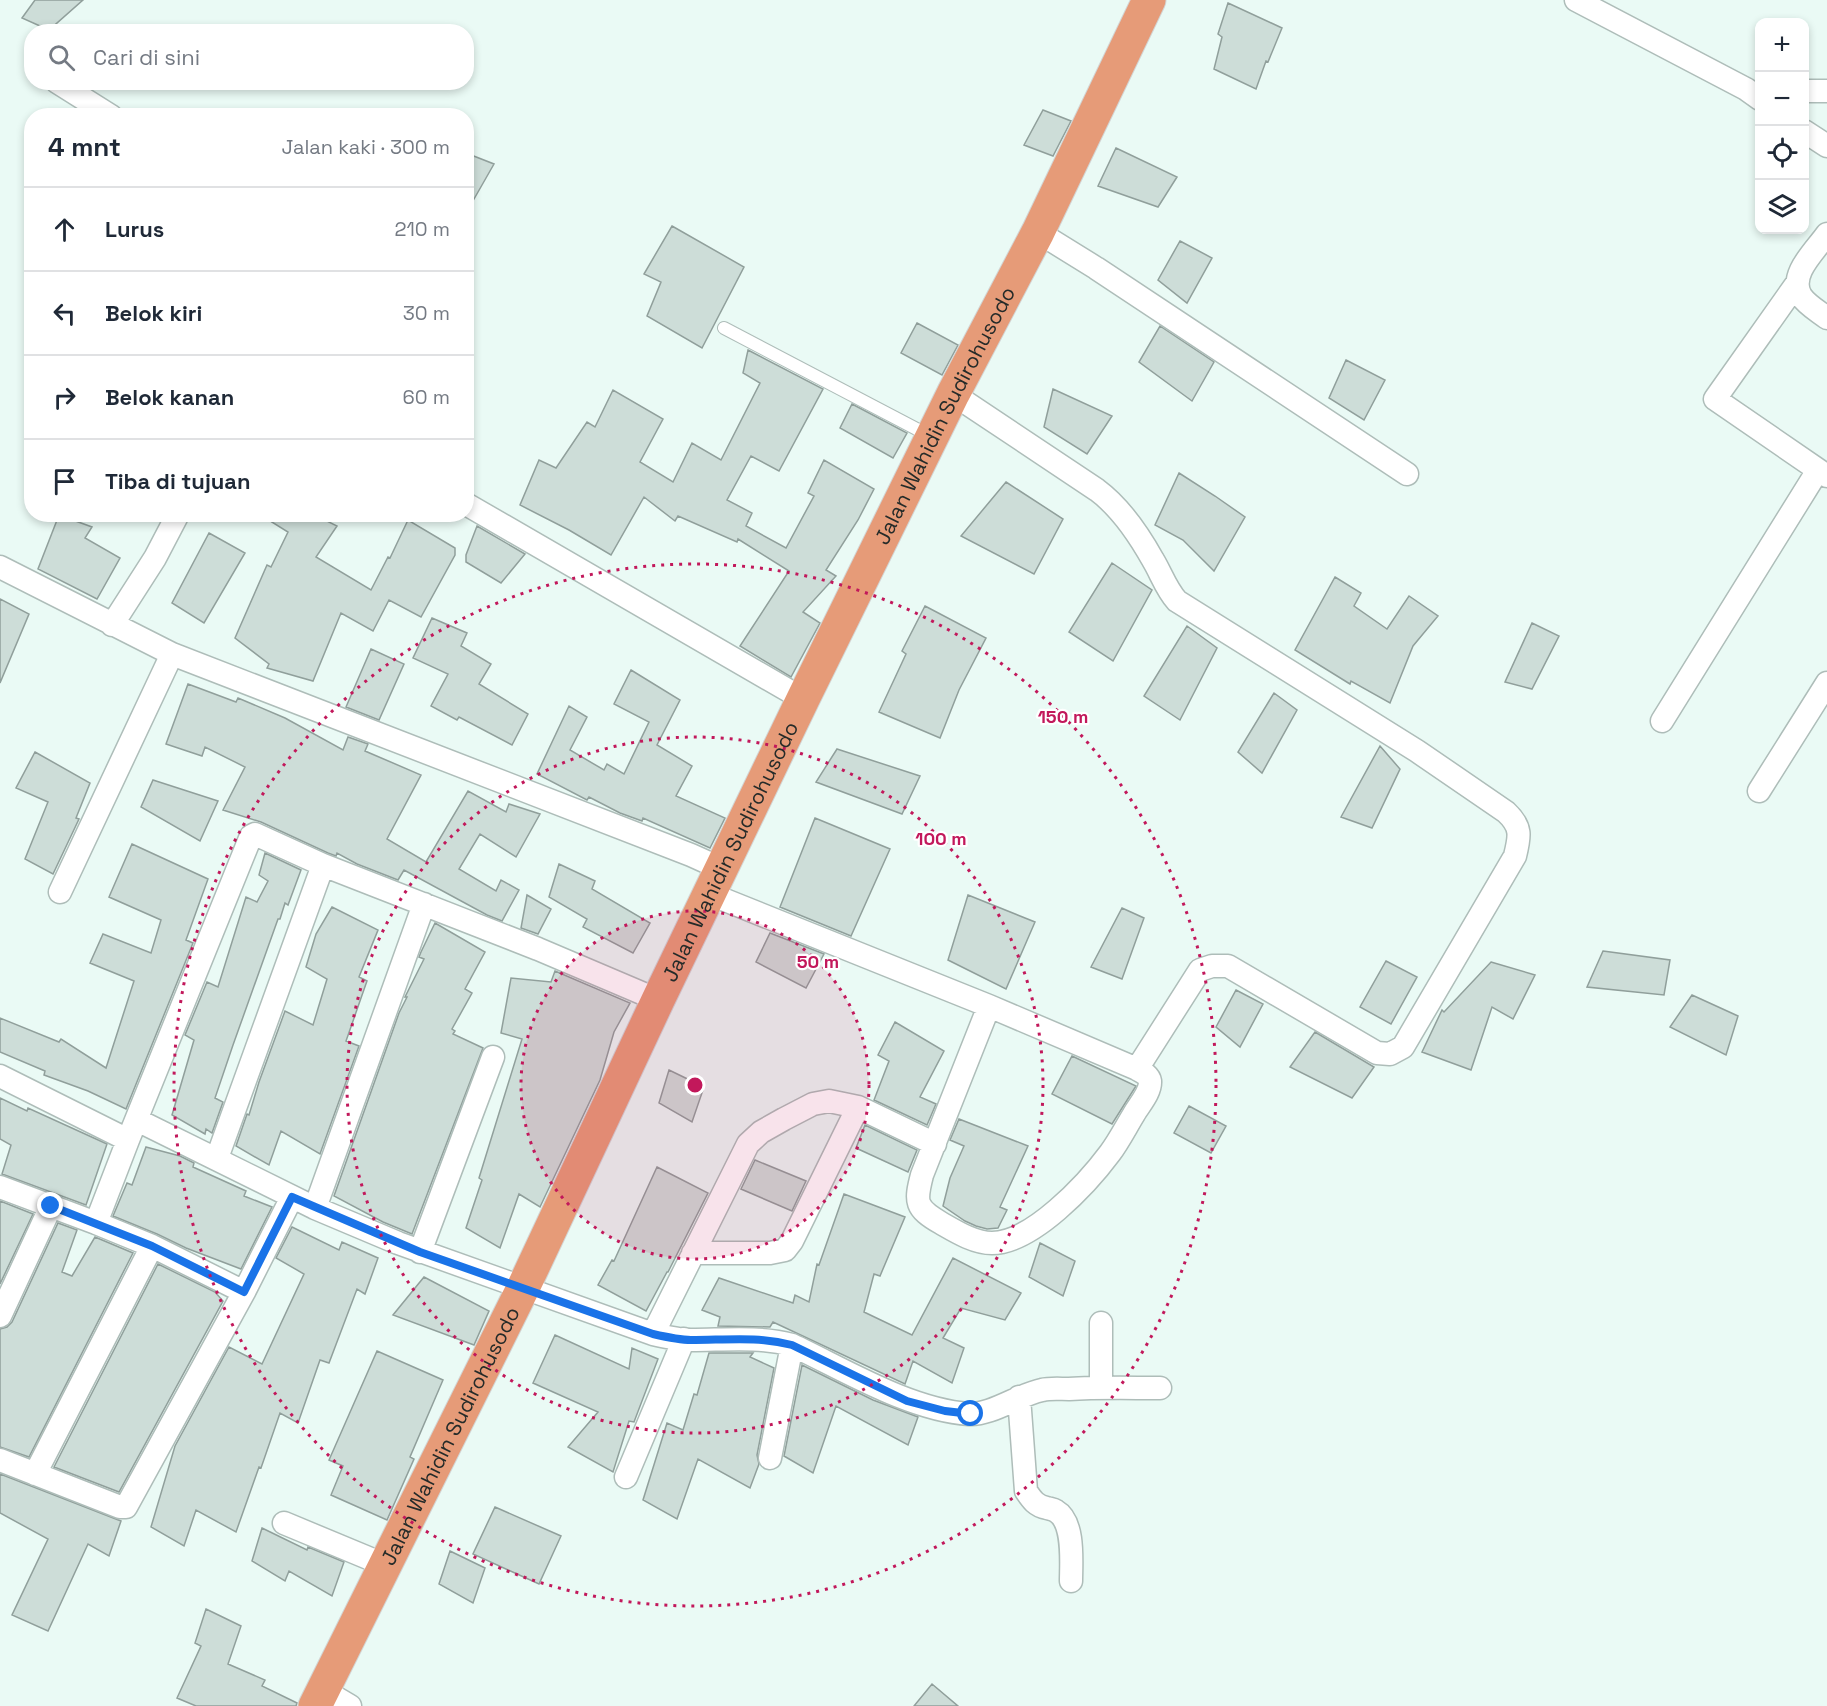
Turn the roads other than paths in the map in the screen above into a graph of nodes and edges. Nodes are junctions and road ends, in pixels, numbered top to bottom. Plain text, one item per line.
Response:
1 (1149, 0) edge
2 (1576, 0) edge
3 (70, 90) edge
4 (1809, 91) edge
5 (1827, 91) edge
6 (1755, 93) edge
7 (98, 108) edge
8 (1809, 134) edge
9 (1827, 146) edge
10 (1038, 232) junction
11 (1827, 234) edge
12 (1797, 283) junction
13 (1827, 318) edge
14 (724, 328) dead end
15 (953, 394) junction
16 (932, 437) junction
17 (1823, 473) edge
18 (1407, 474) dead end
19 (474, 509) edge
20 (174, 522) edge
21 (0, 567) edge
22 (112, 625) junction
23 (172, 654) junction
24 (1827, 683) edge
25 (803, 699) junction
26 (1662, 721) dead end
27 (1759, 791) dead end
28 (323, 865) junction
29 (716, 881) junction
30 (60, 892) dead end
31 (424, 904) junction
32 (658, 1000) junction
33 (989, 1006) junction
34 (493, 1057) dead end
35 (1137, 1069) junction
36 (0, 1076) edge
37 (858, 1107) junction
38 (133, 1130) junction
39 (935, 1144) junction
40 (217, 1158) junction
41 (0, 1187) edge
42 (292, 1197) junction
43 (51, 1206) junction
44 (315, 1208) junction
45 (96, 1223) junction
46 (152, 1246) junction
47 (420, 1252) junction
48 (693, 1253) junction
49 (523, 1288) junction
50 (244, 1292) junction
51 (0, 1316) edge
52 (1101, 1323) dead end
53 (653, 1334) junction
54 (684, 1339) junction
55 (792, 1345) junction
56 (1101, 1387) junction
57 (1160, 1388) dead end
58 (1019, 1397) junction
59 (770, 1458) dead end
60 (0, 1460) edge
61 (35, 1474) junction
62 (626, 1477) dead end
63 (284, 1522) dead end
64 (385, 1565) junction
65 (1071, 1581) dead end
66 (329, 1701) edge

1 - 10 highway, Jalan Wahidin Sudirohusodo
2 - 6 street
3 - 7 street
4 - 5 street
8 - 9 street
10 - 15 highway, Jalan Wahidin Sudirohusodo
10 - 18 street
11 - 12 street
12 - 13 street
12 - 17 street
14 - 16 lane
15 - 16 highway, Jalan Wahidin Sudirohusodo
15 - 35 street
16 - 25 highway, Jalan Wahidin Sudirohusodo
17 - 26 street
19 - 25 street
20 - 22 street
21 - 22 street
22 - 23 street
23 - 29 street
23 - 30 street
24 - 27 street
25 - 29 highway, Jalan Wahidin Sudirohusodo
28 - 31 street
28 - 38 street
28 - 40 street
29 - 32 highway, Jalan Wahidin Sudirohusodo
29 - 33 street
31 - 32 street
31 - 44 street
32 - 49 highway, Jalan Wahidin Sudirohusodo
33 - 35 street
33 - 39 street
34 - 47 street
35 - 39 street
36 - 38 street
37 - 39 street
37 - 48 street
37 - 48 street
38 - 40 street
38 - 45 street
40 - 42 street
41 - 43 street
42 - 44 street
42 - 50 street
43 - 45 street
43 - 51 street
44 - 47 street
45 - 46 street
46 - 50 street
46 - 61 street
47 - 49 street
48 - 53 street
49 - 53 street
49 - 64 highway, Jalan Wahidin Sudirohusodo
50 - 61 street
52 - 56 street
53 - 54 street
54 - 55 street
54 - 62 street
55 - 58 street
55 - 59 street
56 - 57 street
56 - 58 street
58 - 65 street
60 - 61 street
63 - 64 street
64 - 66 highway, Jalan Wahidin Sudirohusodo

